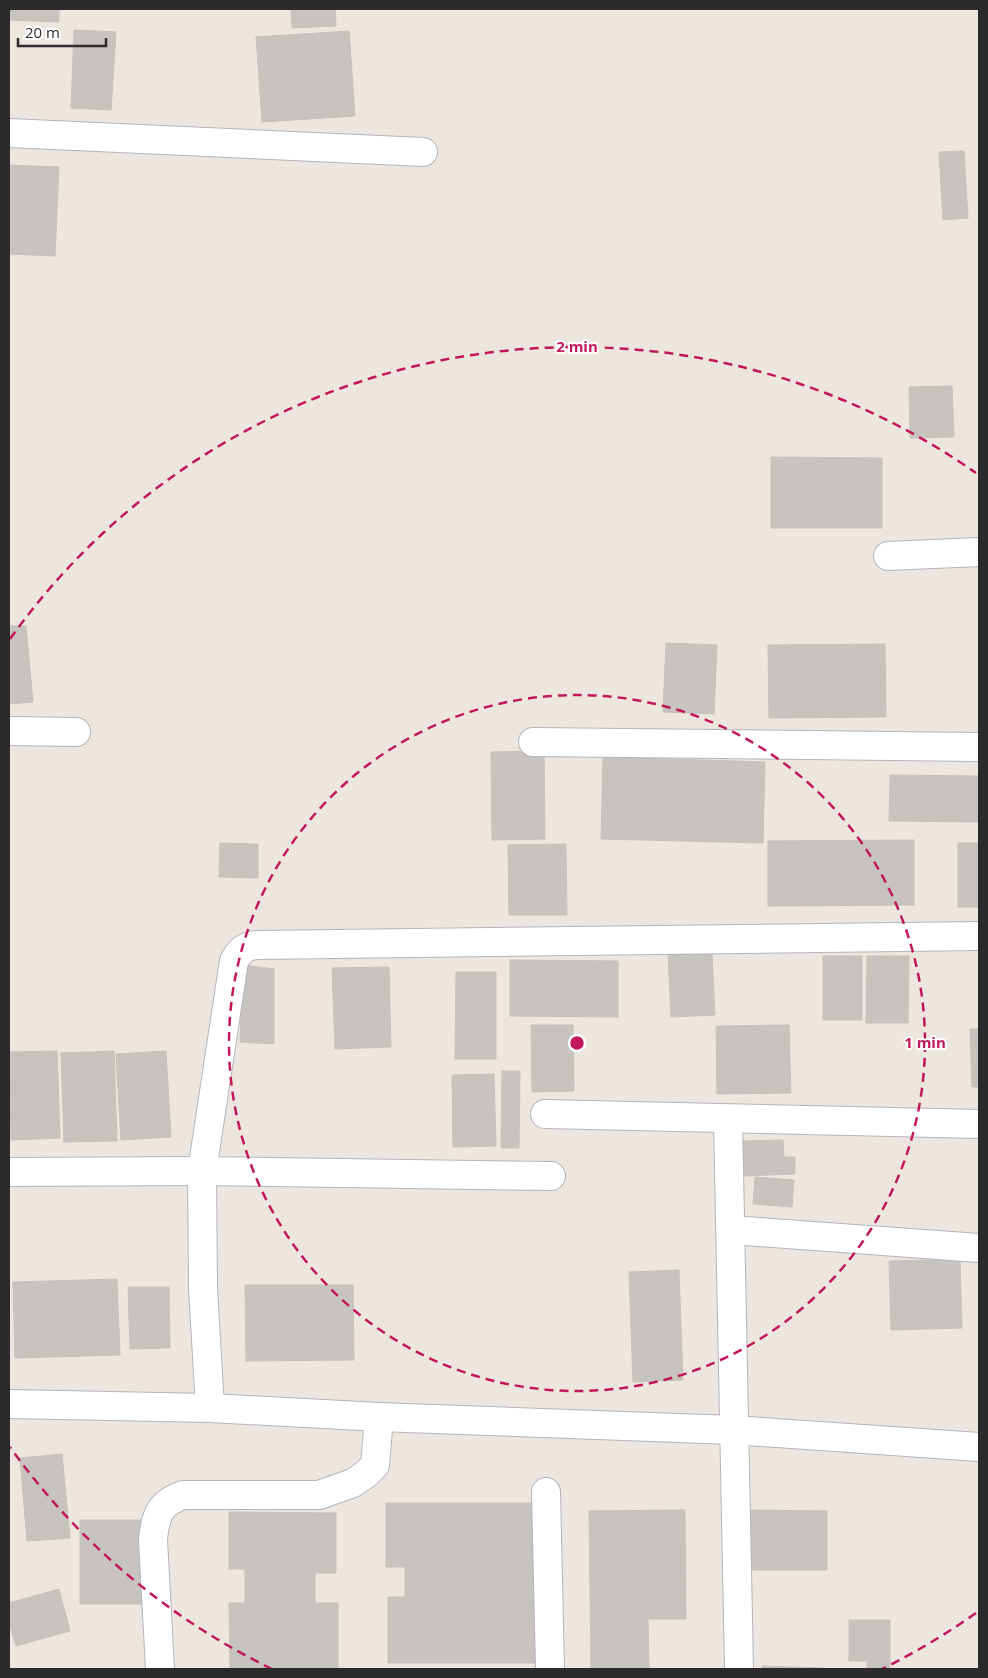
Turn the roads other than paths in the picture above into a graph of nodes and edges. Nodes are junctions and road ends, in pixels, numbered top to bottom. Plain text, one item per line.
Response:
1 (9, 133) edge
2 (423, 152) dead end
3 (979, 552) edge
4 (888, 556) dead end
5 (9, 731) edge
6 (76, 732) dead end
7 (533, 742) dead end
8 (979, 747) edge
9 (979, 936) edge
10 (545, 1114) dead end
11 (728, 1119) junction
12 (979, 1124) edge
13 (202, 1171) junction
14 (9, 1172) edge
15 (551, 1176) dead end
16 (731, 1230) junction
17 (979, 1248) edge
18 (9, 1404) edge
19 (210, 1408) junction
20 (379, 1416) junction
21 (734, 1430) junction
22 (979, 1447) edge
23 (546, 1492) dead end
24 (160, 1669) edge
25 (550, 1669) edge
26 (739, 1669) edge

1 - 2 street
3 - 4 street
5 - 6 street
7 - 8 street
9 - 13 street
10 - 11 street
11 - 12 street
11 - 16 street
13 - 14 street
13 - 15 street
13 - 19 street
16 - 17 street
16 - 21 street
18 - 19 street
19 - 20 street
20 - 21 street
20 - 24 street
21 - 22 street
21 - 26 street
23 - 25 street

